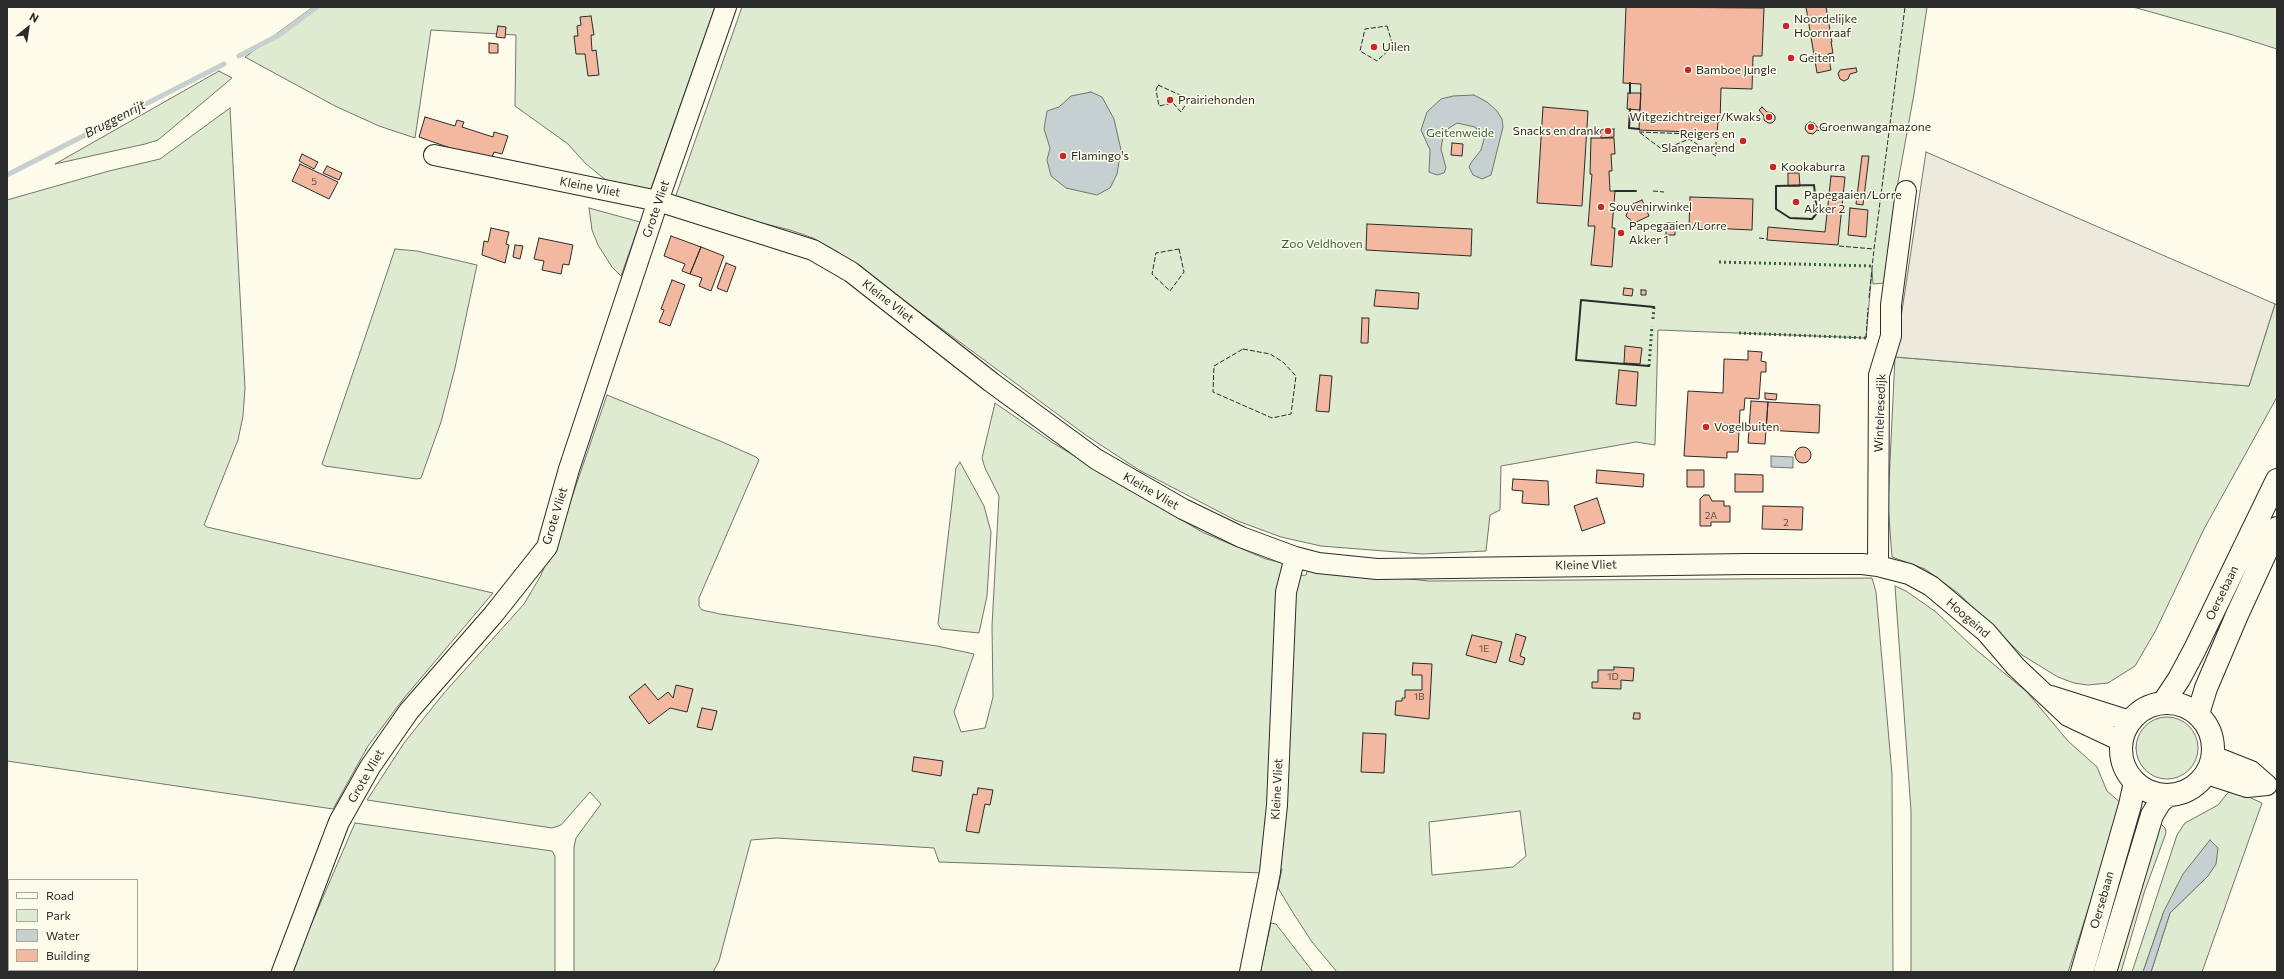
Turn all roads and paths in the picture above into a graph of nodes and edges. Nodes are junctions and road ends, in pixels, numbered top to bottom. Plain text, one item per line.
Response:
1 (726, 7) edge
2 (434, 156) dead end
3 (1906, 191) dead end
4 (658, 201) junction
5 (2277, 480) edge
6 (2277, 528) edge
7 (1295, 557) junction
8 (1878, 566) junction
9 (2043, 694) junction
10 (2163, 702) junction
11 (2198, 714) junction
12 (2130, 722) junction
13 (2121, 741) junction
14 (2135, 782) junction
15 (2168, 795) junction
16 (282, 972) edge
17 (1250, 972) edge
18 (2082, 972) edge
19 (2105, 972) edge

1 - 4 street, Grote Vliet
2 - 4 street, Kleine Vliet
3 - 8 street, Wintelresedijk
4 - 7 street, Kleine Vliet
4 - 16 street, Grote Vliet
5 - 10 main road, Oersebaan
6 - 11 main road, Oersebaan
7 - 8 street, Kleine Vliet
7 - 17 street, Kleine Vliet
8 - 9 street, Hoogeind
9 - 12 street, Hoogeind
9 - 13 street, Hoogeind
10 - 11 main road
10 - 12 main road
11 - 15 main road
12 - 13 main road
13 - 14 main road
14 - 15 main road
14 - 18 main road, Oersebaan
15 - 19 main road, Oersebaan

